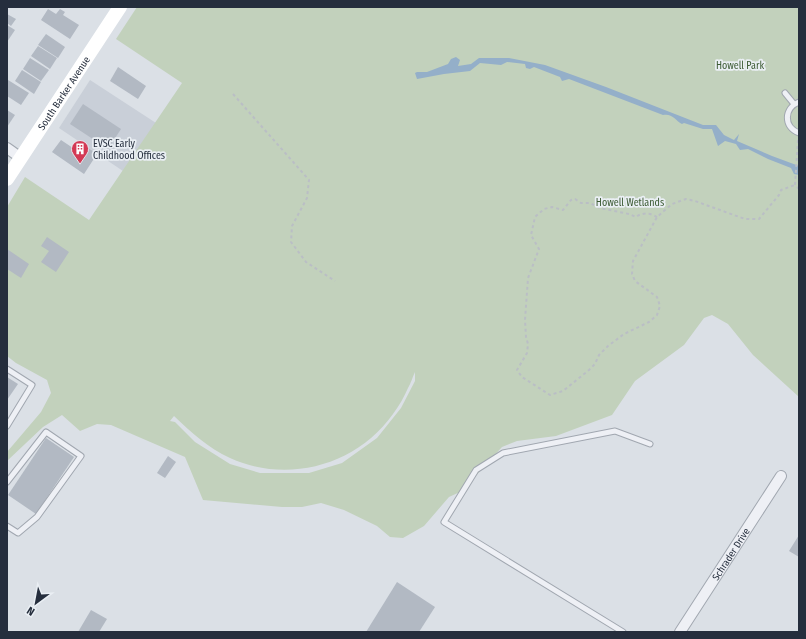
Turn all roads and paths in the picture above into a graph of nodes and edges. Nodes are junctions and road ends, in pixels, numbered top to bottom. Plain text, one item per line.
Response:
1 (120, 7) edge
2 (785, 93) dead end
3 (234, 94) dead end
4 (796, 103) edge
5 (799, 133) edge
6 (7, 148) edge
7 (21, 158) junction
8 (796, 164) dead end
9 (7, 179) edge
10 (795, 185) junction
11 (799, 189) edge
12 (657, 217) junction
13 (335, 281) dead end
14 (7, 369) edge
15 (7, 426) edge
16 (650, 444) dead end
17 (781, 476) dead end
18 (7, 482) edge
19 (7, 526) edge
20 (623, 632) edge
21 (680, 632) edge

1 - 7 main road, South Barker Avenue
2 - 4 lane
3 - 13 path
4 - 5 lane
6 - 7 street
7 - 9 main road, South Barker Avenue
8 - 10 path
10 - 11 path
10 - 12 path
12 - 12 path
14 - 15 lane
16 - 20 lane
17 - 21 street, Schrader Drive
18 - 19 lane

